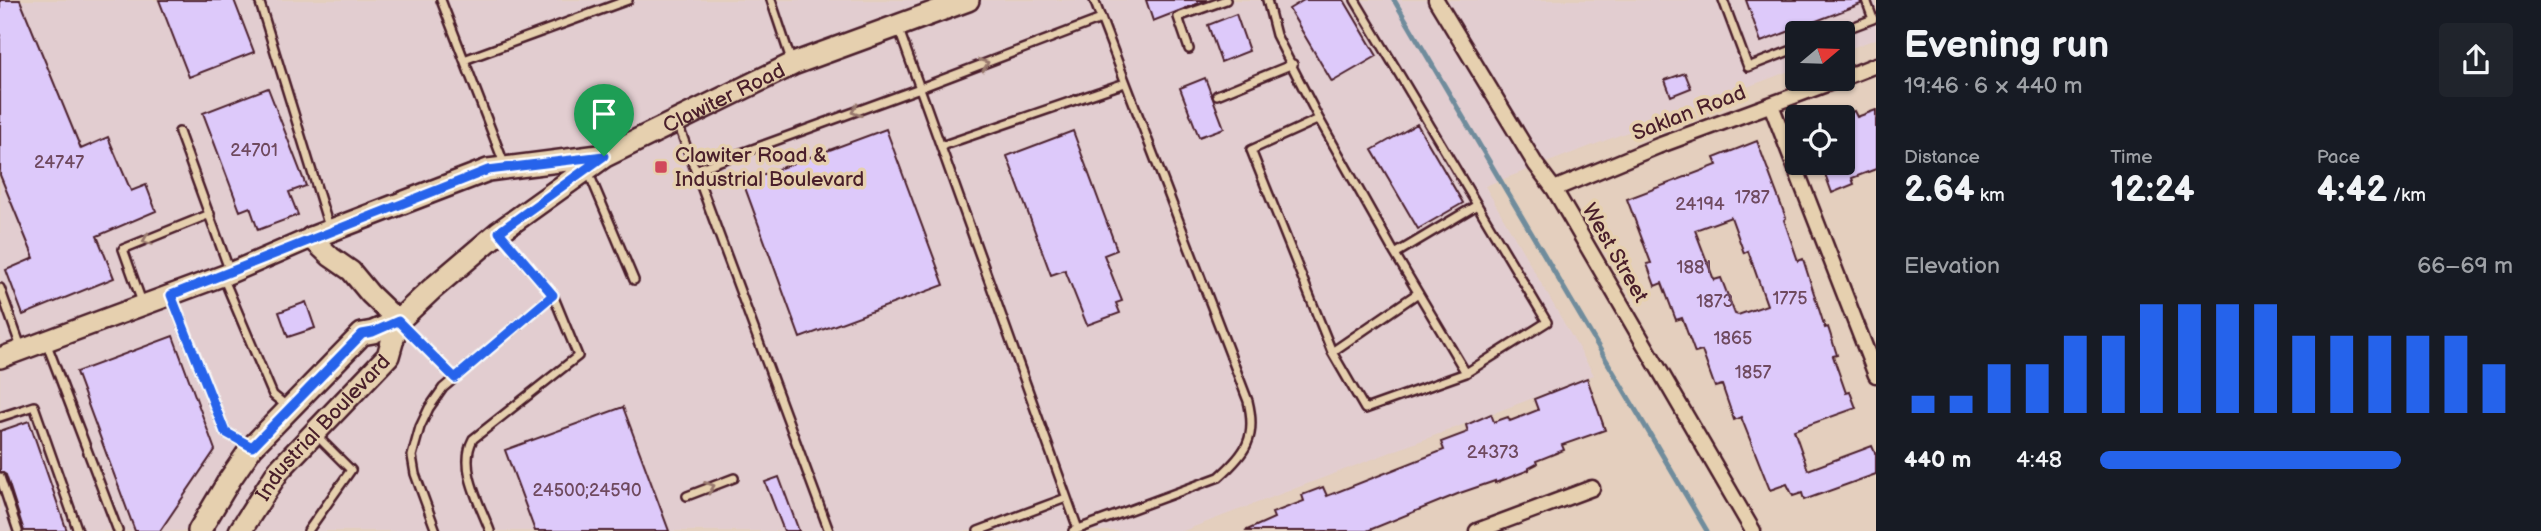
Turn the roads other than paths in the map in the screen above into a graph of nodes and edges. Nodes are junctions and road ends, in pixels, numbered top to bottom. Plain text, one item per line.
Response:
1 (259, 0) edge
2 (441, 0) edge
3 (628, 0) edge
4 (771, 0) edge
5 (968, 0) edge
6 (1094, 0) edge
7 (1226, 0) edge
8 (1267, 0) edge
9 (1356, 0) edge
10 (1436, 0) edge
11 (1723, 0) edge
12 (1866, 0) edge
13 (1101, 19) junction
14 (898, 26) junction
15 (1855, 26) edge
16 (1189, 49) dead end
17 (1785, 53) edge
18 (464, 60) junction
19 (793, 64) junction
20 (1293, 64) junction
21 (1876, 65) edge
22 (1855, 73) edge
23 (1125, 83) junction
24 (920, 88) junction
25 (1806, 91) edge
26 (1217, 95) dead end
27 (1771, 104) junction
28 (1320, 119) junction
29 (676, 120) junction
30 (179, 132) dead end
31 (941, 146) junction
32 (596, 162) junction
33 (506, 168) junction
34 (695, 170) junction
35 (1554, 189) junction
36 (1478, 205) junction
37 (210, 214) junction
38 (499, 232) junction
39 (320, 234) junction
40 (1395, 254) junction
41 (226, 274) junction
42 (634, 280) dead end
43 (0, 288) edge
44 (1418, 293) junction
45 (171, 295) junction
46 (553, 295) junction
47 (143, 305) junction
48 (398, 321) junction
49 (45, 341) junction
50 (22, 350) junction
51 (1332, 352) junction
52 (0, 358) edge
53 (1466, 373) junction
54 (1876, 374) edge
55 (455, 378) junction
56 (289, 408) junction
57 (0, 417) edge
58 (314, 433) junction
59 (252, 447) junction
60 (0, 477) edge
61 (734, 478) dead end
62 (1592, 488) dead end
63 (687, 496) dead end
64 (1066, 498) junction
65 (1075, 530) edge
66 (18, 531) edge
67 (78, 531) edge
68 (118, 531) edge
69 (199, 531) edge
70 (240, 531) edge
71 (308, 531) edge
72 (436, 531) edge
73 (490, 531) edge
74 (829, 531) edge
75 (978, 531) edge
76 (1477, 531) edge
77 (1753, 531) edge

1 - 39 lane
2 - 18 lane
3 - 18 lane
4 - 19 lane
5 - 14 main road, Clawiter Road
6 - 13 lane
7 - 16 lane
8 - 20 lane
9 - 36 lane
10 - 35 street, West Street
11 - 17 lane
12 - 15 lane
13 - 23 lane
24 -> 13 lane
14 - 19 main road, Clawiter Road
14 - 24 lane
18 - 33 lane
19 - 29 main road, Clawiter Road
20 - 26 lane
20 - 28 lane
21 - 22 street, Saklan Road
23 - 31 lane
23 - 65 lane
24 - 31 lane
24 -> 34 lane
25 - 27 street, Saklan Road
27 - 35 street, Saklan Road
27 - 54 street
28 - 40 lane
28 - 51 lane
29 - 32 main road, Clawiter Road
29 - 34 lane
30 - 37 lane
31 - 64 lane
32 - 33 main road
32 - 38 main road, Clawiter Road
32 - 42 lane
33 - 39 main road
34 - 74 lane
35 - 77 street, West Street
36 - 40 lane
36 - 53 lane
37 - 41 lane
37 -> 47 lane
38 - 46 lane
38 - 48 main road, Clawiter Road
39 - 41 street
39 - 48 street
40 - 44 lane
41 - 45 street
41 - 56 lane
43 - 50 lane
44 - 51 lane
44 - 53 lane
45 - 47 street
45 - 59 lane
46 - 55 lane
46 - 73 lane
47 - 49 street
48 - 55 lane
48 - 56 main road, Industrial Boulevard
48 - 58 main road, Industrial Boulevard
49 - 50 street
49 - 68 lane
50 - 52 street
51 - 53 lane
55 - 72 lane
56 - 59 main road, Industrial Boulevard
57 - 67 lane
58 - 70 main road, Industrial Boulevard
58 - 71 lane
59 - 69 main road, Industrial Boulevard
60 - 66 lane
63 -> 61 lane
62 - 76 street
64 - 65 lane
64 - 75 lane

